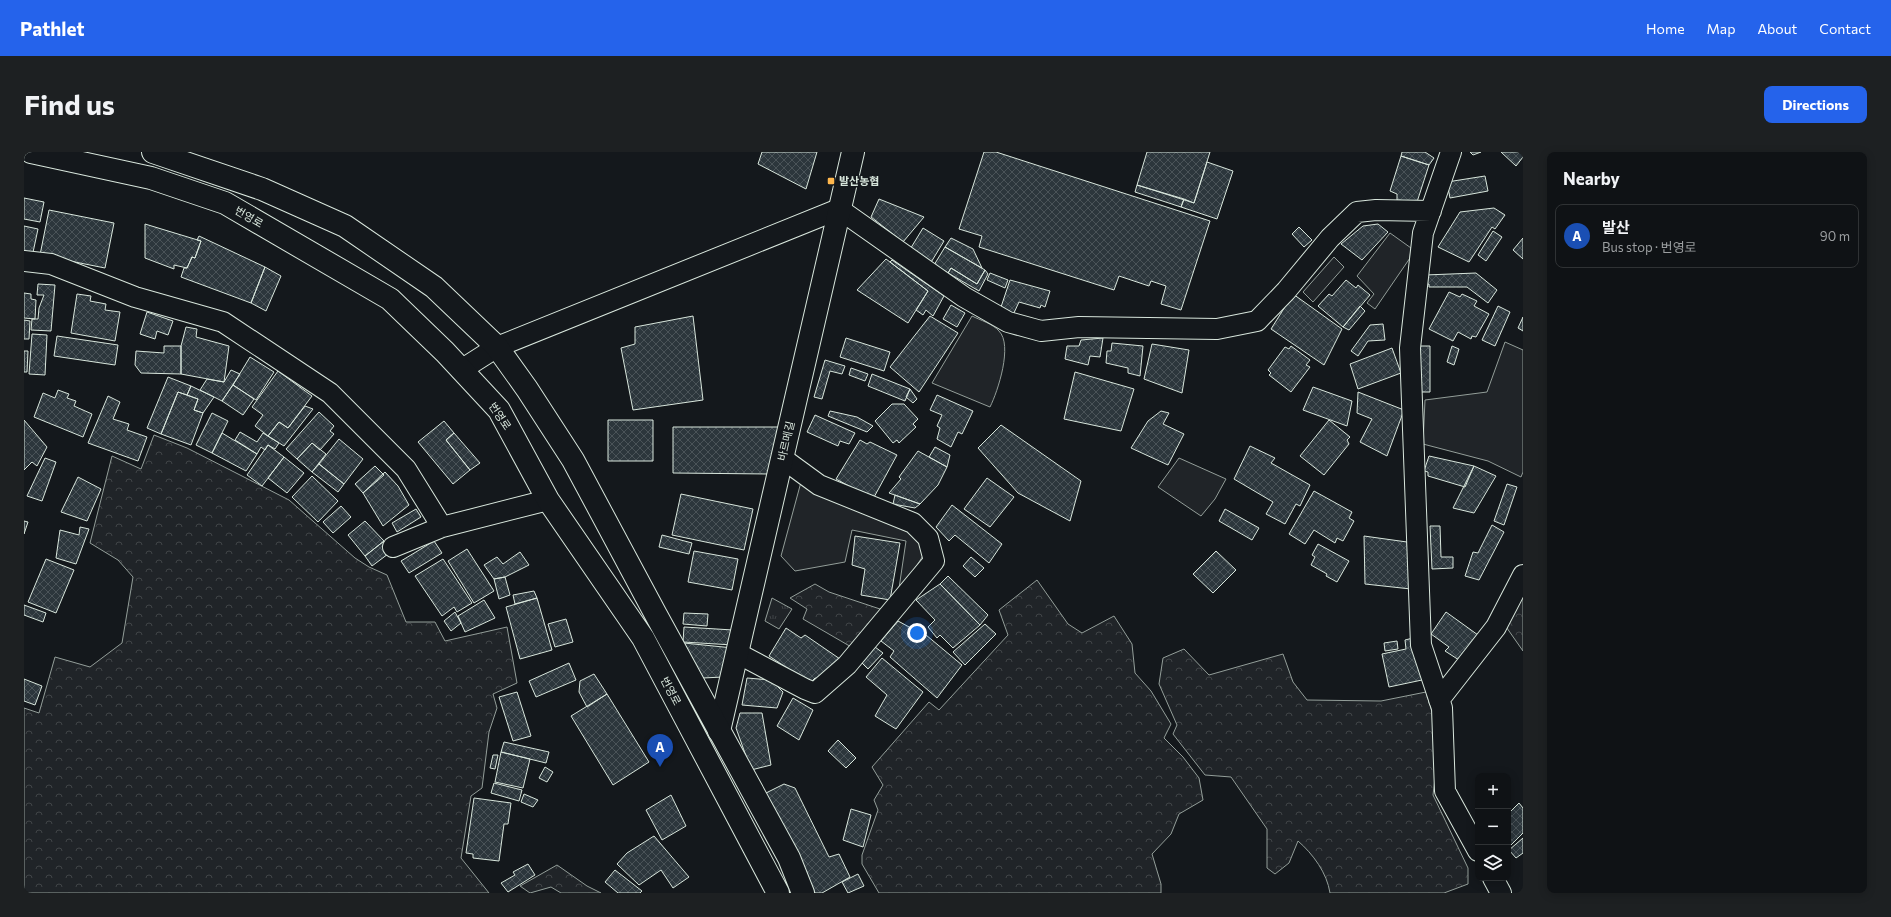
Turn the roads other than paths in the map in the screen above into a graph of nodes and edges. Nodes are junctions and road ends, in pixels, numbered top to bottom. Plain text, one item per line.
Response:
1 (31, 152) edge
2 (153, 152) edge
3 (853, 152) edge
4 (1451, 152) edge
5 (839, 209) junction
6 (1430, 211) junction
7 (24, 261) edge
8 (497, 347) junction
9 (462, 370) junction
10 (782, 458) junction
11 (548, 500) junction
12 (442, 527) junction
13 (393, 547) dead end
14 (1523, 575) edge
15 (738, 652) junction
16 (1439, 700) junction
17 (719, 731) junction
18 (1475, 846) edge
19 (1495, 881) edge
20 (778, 893) edge
21 (804, 893) edge
22 (1501, 893) edge

1 - 9 main road, 번영로
2 - 8 main road, 번영로
3 - 5 main road, 바르메길
4 - 6 street
5 - 6 street
5 - 8 street
5 - 10 main road, 바르메길
6 - 16 street
7 - 12 street
8 - 9 street
8 - 17 main road, 번영로
9 - 11 main road, 번영로
10 - 15 main road, 바르메길
10 - 15 street
11 - 12 street
11 - 20 main road, 번영로
12 - 13 street
14 - 16 street
15 - 17 main road, 바르메길
16 - 18 street
17 - 21 main road, 번영로
19 - 22 street

